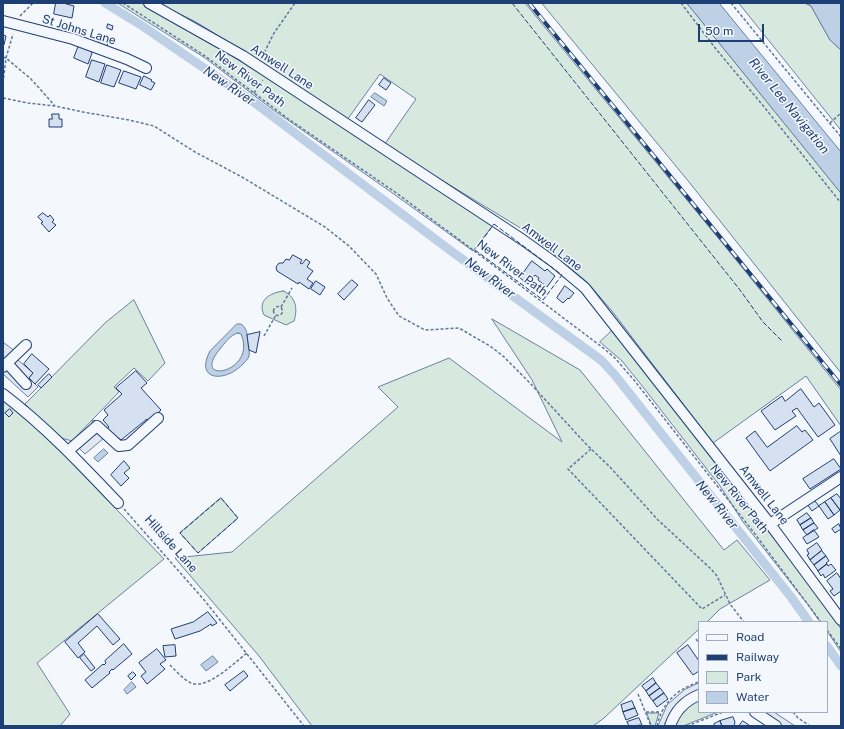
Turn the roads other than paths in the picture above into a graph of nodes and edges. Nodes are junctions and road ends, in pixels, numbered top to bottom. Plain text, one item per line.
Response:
1 (149, 3) edge
2 (3, 21) edge
3 (146, 68) dead end
4 (26, 345) dead end
5 (5, 365) edge
6 (26, 384) dead end
7 (3, 394) edge
8 (158, 418) dead end
9 (68, 451) junction
10 (841, 477) edge
11 (118, 503) road end
12 (770, 524) junction
13 (841, 620) edge
14 (698, 695) edge
15 (756, 713) edge
16 (670, 726) edge
17 (776, 726) edge

1 - 12 street, Amwell Lane
2 - 3 street, St Johns Lane
4 - 5 street
5 - 6 street
7 - 9 street
8 - 9 street
9 - 11 street
10 - 12 street
12 - 13 street, Amwell Lane
14 - 16 street
15 - 17 street

